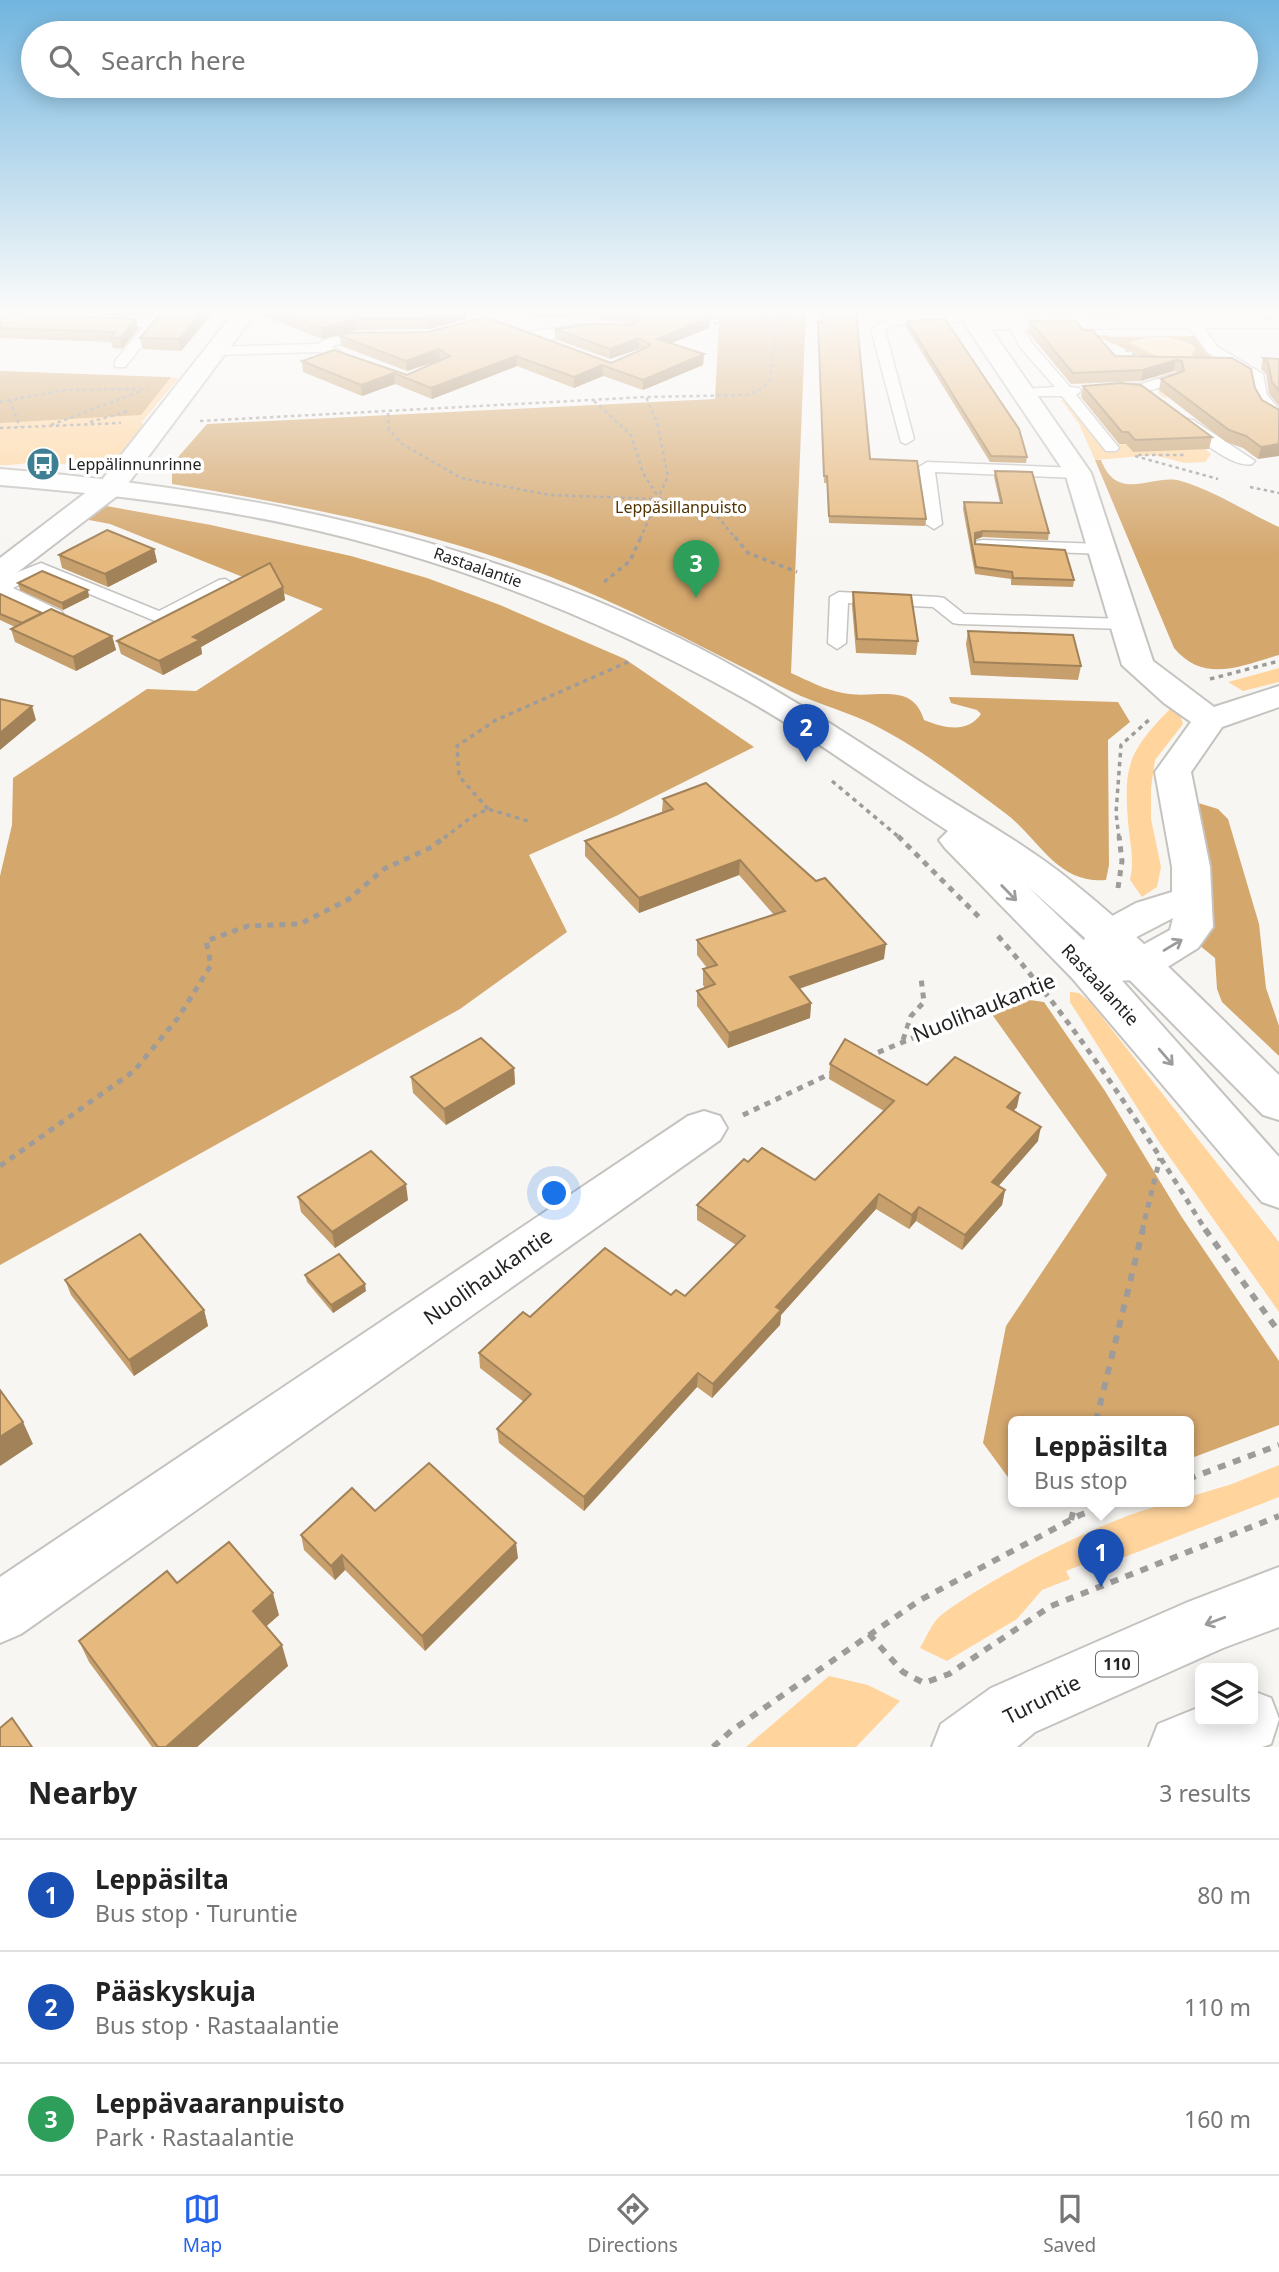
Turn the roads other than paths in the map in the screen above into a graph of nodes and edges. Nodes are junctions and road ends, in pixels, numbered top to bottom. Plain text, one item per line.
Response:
1 (184, 393) edge
2 (894, 393) edge
3 (1025, 393) joint
4 (1035, 393) edge
5 (1067, 393) edge
6 (1148, 393) edge
7 (1257, 393) edge
8 (1160, 402) edge
9 (1279, 416) edge
10 (1180, 417) edge
11 (905, 439) dead end
12 (1111, 448) dead end
13 (1247, 461) dead end
14 (1078, 473) junction
15 (0, 477) edge
16 (111, 487) junction
17 (934, 524) dead end
18 (982, 545) edge
19 (1102, 549) junction
20 (66, 556) edge
21 (41, 568) junction
22 (1, 581) edge
23 (225, 584) edge
24 (55, 615) edge
25 (1125, 624) junction
26 (837, 643) dead end
27 (1279, 696) edge
28 (1210, 720) junction
29 (1192, 899) junction
30 (1097, 952) junction
31 (1138, 966) junction
32 (1279, 1103) edge
33 (704, 1128) road end
34 (1279, 1189) edge
35 (1279, 1597) edge
36 (0, 1613) edge
37 (1279, 1710) edge
38 (1258, 1717) edge
39 (1235, 1726) edge
40 (964, 1747) edge
41 (1181, 1747) edge

1 - 16 street
2 - 11 lane
3 - 4 lane
3 - 14 street
5 - 12 lane
6 - 8 lane
7 - 9 lane
10 - 13 lane
14 - 17 lane
14 - 19 street
15 - 16 street, Rastaalantie
16 - 22 street
16 - 30 street, Rastaalantie
18 - 19 lane
19 - 25 street
20 - 21 lane
21 - 22 lane
21 - 23 lane
22 - 24 lane
25 - 26 lane
25 - 28 street
27 - 28 street
28 - 29 street
29 - 30 street
31 -> 29 street
30 - 31 street
30 -> 34 street, Rastaalantie
31 - 32 street
33 - 36 street, Nuolihaukantie
35 -> 40 street, Turuntie / 110
37 - 38 street
39 - 41 street

